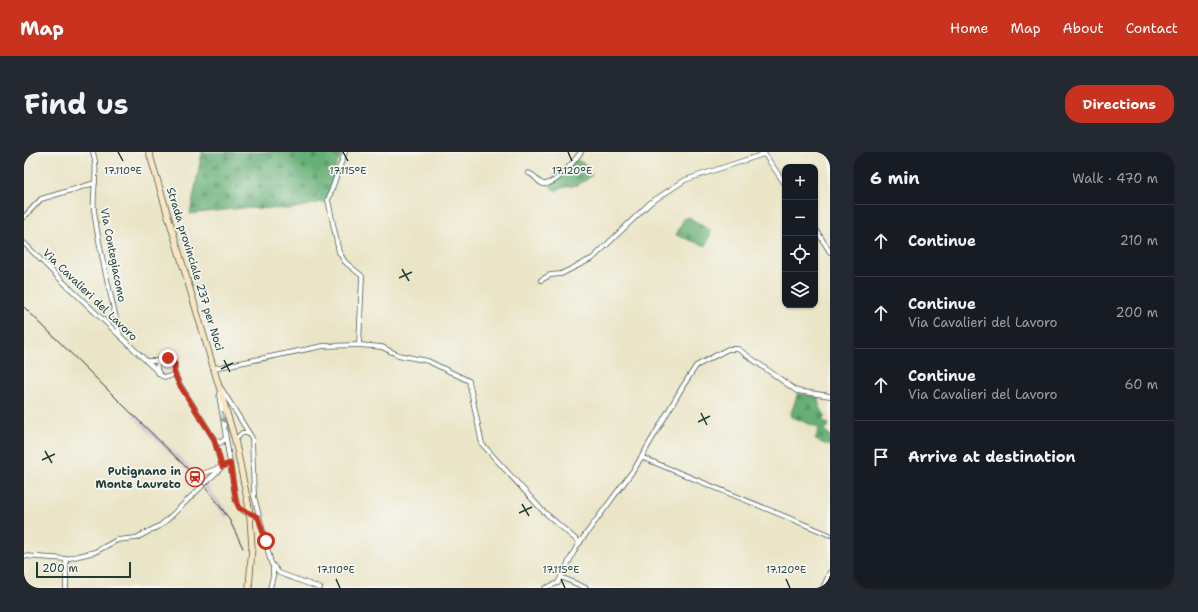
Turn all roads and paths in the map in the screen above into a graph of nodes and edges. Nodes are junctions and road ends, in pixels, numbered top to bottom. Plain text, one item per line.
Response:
1 (94, 152) edge
2 (149, 152) edge
3 (345, 152) edge
4 (581, 152) edge
5 (763, 153) edge
6 (528, 173) dead end
7 (782, 180) edge
8 (95, 183) junction
9 (24, 217) edge
10 (818, 233) edge
11 (24, 243) edge
12 (830, 252) edge
13 (541, 280) dead end
14 (120, 336) junction
15 (359, 345) junction
16 (144, 359) junction
17 (160, 361) junction
18 (215, 368) junction
19 (174, 372) junction
20 (159, 373) junction
21 (167, 377) junction
22 (218, 379) junction
23 (179, 384) junction
24 (221, 388) junction
25 (830, 396) edge
26 (249, 433) junction
27 (226, 438) junction
28 (214, 439) junction
29 (235, 440) junction
30 (641, 457) junction
31 (230, 463) junction
32 (222, 467) junction
33 (202, 474) dead end
34 (258, 517) junction
35 (830, 535) edge
36 (580, 543) junction
37 (24, 556) edge
38 (66, 559) junction
39 (272, 566) junction
40 (830, 572) edge
41 (561, 577) junction
42 (66, 588) edge
43 (249, 588) edge
44 (270, 588) edge
45 (320, 588) edge
46 (545, 588) edge
47 (586, 588) edge
48 (824, 588) edge

1 - 8 street, Via Contegiacomo
2 - 18 main road, Strada provinciale 237 per Noci
3 - 15 street
4 - 6 street
5 - 7 street
5 - 13 street
8 - 9 street
8 - 14 street, Via Contegiacomo
10 - 12 street
11 - 14 street, Via Cavalieri del Lavoro
14 - 16 street, Via Cavalieri del Lavoro
15 - 18 street
15 - 36 street
16 - 17 street
16 - 20 street, Via Cavalieri del Lavoro
17 - 19 street
17 - 20 street
18 - 22 main road, Strada provinciale 237 per Noci
19 - 21 street
19 - 23 street
20 - 21 street, Via Cavalieri del Lavoro
21 - 23 street, Via Cavalieri del Lavoro
22 - 24 main road, Strada provinciale 237 per Noci
22 -> 27 street
23 - 28 street
24 - 26 street
24 - 29 main road, Strada provinciale 237 per Noci
25 - 30 street
26 - 29 street
26 - 34 street
27 - 28 street
27 - 31 street
28 - 32 street
29 - 43 main road, Strada provinciale 237 per Noci, bridge
30 - 35 street
30 - 36 street
31 - 32 street
31 - 34 street
32 - 33 street
32 - 38 street
34 - 39 street
36 - 41 street
37 - 38 street
38 - 42 street
39 - 44 street
39 - 45 street
40 - 48 street
41 - 46 street
41 - 47 street

